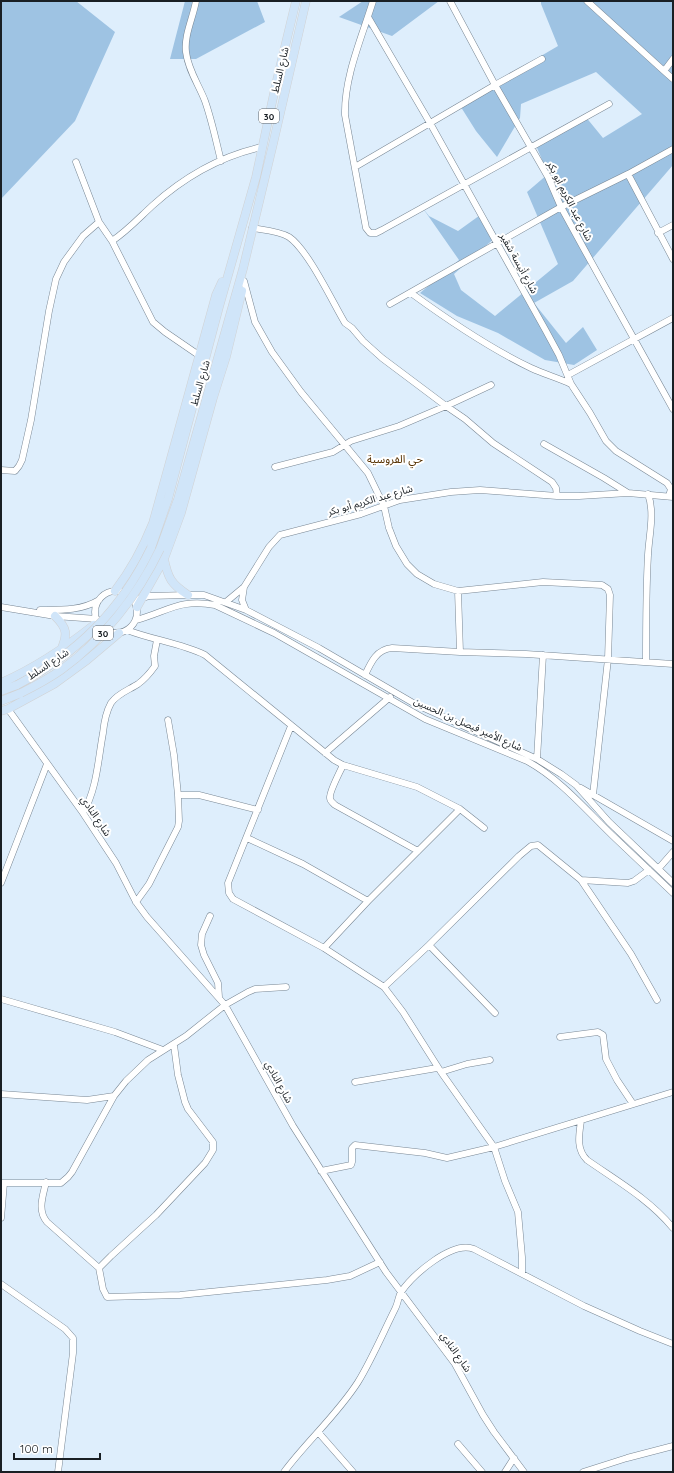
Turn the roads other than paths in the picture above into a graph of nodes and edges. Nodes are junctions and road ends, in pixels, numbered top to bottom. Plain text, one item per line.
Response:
1 (196, 1) edge
2 (296, 1) edge
3 (306, 1) edge
4 (373, 1) edge
5 (450, 1) edge
6 (587, 1) edge
7 (368, 18) junction
8 (542, 59) dead end
9 (673, 59) edge
10 (664, 71) junction
11 (673, 79) edge
12 (495, 85) junction
13 (608, 104) dead end
14 (430, 123) junction
15 (262, 147) junction
16 (531, 148) junction
17 (673, 149) edge
18 (221, 161) junction
19 (76, 162) dead end
20 (355, 167) junction
21 (628, 174) junction
22 (464, 185) junction
23 (562, 207) junction
24 (99, 222) junction
25 (673, 225) edge
26 (251, 232) junction
27 (658, 233) junction
28 (112, 240) junction
29 (497, 243) junction
30 (673, 259) edge
31 (232, 264) junction
32 (244, 281) junction
33 (411, 293) junction
34 (390, 304) dead end
35 (673, 318) edge
36 (635, 339) junction
37 (200, 356) junction
38 (565, 368) junction
39 (568, 375) junction
40 (556, 377) junction
41 (571, 384) junction
42 (491, 385) dead end
43 (446, 406) junction
44 (673, 409) edge
45 (345, 444) junction
46 (544, 444) dead end
47 (275, 467) dead end
48 (1, 470) edge
49 (628, 493) junction
50 (648, 494) junction
51 (557, 496) junction
52 (671, 496) edge
53 (384, 506) junction
54 (164, 559) junction
55 (244, 587) junction
56 (115, 591) junction
57 (458, 591) junction
58 (188, 595) junction
59 (143, 598) junction
60 (100, 599) junction
61 (226, 602) junction
62 (135, 604) junction
63 (1, 607) edge
64 (24, 610) junction
65 (246, 610) junction
66 (55, 616) junction
67 (97, 620) junction
68 (136, 620) junction
69 (127, 630) junction
70 (119, 633) junction
71 (157, 640) junction
72 (61, 650) junction
73 (460, 652) junction
74 (543, 655) junction
75 (608, 659) junction
76 (646, 662) junction
77 (673, 664) edge
78 (365, 675) junction
79 (1, 683) edge
80 (1, 691) edge
81 (396, 693) junction
82 (388, 698) junction
83 (1, 701) edge
84 (4, 710) edge
85 (168, 720) dead end
86 (291, 726) junction
87 (324, 753) junction
88 (537, 759) junction
89 (47, 764) junction
90 (343, 765) junction
91 (576, 785) junction
92 (178, 795) junction
93 (593, 795) junction
94 (460, 809) junction
95 (258, 810) junction
96 (83, 813) junction
97 (484, 828) dead end
98 (247, 838) junction
99 (673, 841) edge
100 (418, 851) junction
101 (673, 852) edge
102 (645, 856) junction
103 (640, 861) junction
104 (659, 868) junction
105 (649, 870) junction
106 (2, 875) edge
107 (581, 880) junction
108 (1, 883) edge
109 (673, 883) edge
110 (673, 893) edge
111 (368, 901) junction
112 (136, 902) junction
113 (210, 916) dead end
114 (429, 946) junction
115 (324, 948) junction
116 (286, 987) dead end
117 (384, 987) junction
118 (218, 997) junction
119 (1, 999) edge
120 (656, 1000) dead end
121 (225, 1005) junction
122 (495, 1013) dead end
123 (560, 1036) dead end
124 (174, 1045) junction
125 (163, 1050) junction
126 (490, 1060) dead end
127 (439, 1070) junction
128 (355, 1082) dead end
129 (673, 1092) edge
130 (1, 1094) edge
131 (114, 1096) junction
132 (633, 1104) junction
133 (581, 1121) junction
134 (494, 1147) junction
135 (321, 1171) junction
136 (46, 1182) junction
137 (2, 1183) edge
138 (1, 1218) edge
139 (673, 1228) edge
140 (380, 1262) junction
141 (99, 1268) junction
142 (522, 1273) junction
143 (1, 1284) edge
144 (400, 1293) junction
145 (673, 1344) edge
146 (318, 1432) junction
147 (458, 1444) dead end
148 (673, 1446) edge
149 (514, 1458) junction
150 (286, 1470) edge
151 (58, 1472) edge
152 (278, 1472) edge
153 (353, 1472) edge
154 (482, 1472) edge
155 (505, 1472) edge
156 (524, 1472) edge
157 (583, 1472) edge

1 - 18 street
2 - 15 main road, شارع السلط / 30
3 - 26 main road, شارع السلط / 30
4 - 7 street
5 - 12 street, شارع عبد الكريم أبو بكر
6 - 10 street
7 - 14 street, شارع أنيسة شقير
7 - 20 street
8 - 12 street
9 - 10 street
10 - 11 street
12 - 14 street
12 - 16 street, شارع عبد الكريم أبو بكر
13 - 16 street
14 - 20 street
14 - 22 street, شارع أنيسة شقير
15 - 18 street
15 - 31 main road, شارع السلط / 30
16 - 22 street
16 - 23 street, شارع عبد الكريم أبو بكر
17 - 21 street
18 - 28 street
19 - 24 street
20 - 22 street
21 - 23 street
21 - 27 street
22 - 29 street, شارع أنيسة شقير
23 - 29 street
23 - 36 street, شارع عبد الكريم أبو بكر
24 - 28 street
24 - 48 street
25 - 27 street
26 - 32 main road
26 - 43 street
26 - 83 main road, شارع السلط / 30, bridge
27 - 30 street
28 - 37 street
29 - 33 street
29 - 38 street, شارع أنيسة شقير
31 - 37 main road
31 - 80 main road, شارع السلط / 30, bridge
32 - 45 street
32 - 54 main road
33 - 34 street
33 - 40 street
35 - 36 street
36 - 39 street
36 - 44 street, شارع عبد الكريم أبو بكر
37 - 56 main road
38 - 39 street, شارع أنيسة شقير
38 - 40 street
39 - 41 street, شارع أنيسة شقير
40 - 41 street
41 - 52 street, شارع أنيسة شقير
42 - 43 street
43 - 45 street
43 - 51 street
45 - 47 street
45 - 53 street
46 - 49 street
49 - 50 street, شارع عبد الكريم أبو بكر
49 - 51 street, شارع عبد الكريم أبو بكر
50 - 52 street, شارع عبد الكريم أبو بكر
50 - 76 street
51 - 53 street, شارع عبد الكريم أبو بكر
53 - 55 street, شارع عبد الكريم أبو بكر
53 - 57 street
54 - 58 main road
54 - 59 main road
55 - 61 street, شارع عبد الكريم أبو بكر
55 - 65 street
56 - 60 street
56 - 62 street
57 - 73 street
57 - 75 street
58 - 59 street, شارع الأمير فيصل بن الحسين
58 - 61 street, شارع الأمير فيصل بن الحسين
59 - 62 main road
60 - 64 street
60 - 67 street
61 - 65 street, شارع الأمير فيصل بن الحسين
62 - 68 street
63 - 64 street
64 - 66 street
65 - 78 street, شارع الأمير فيصل بن الحسين
66 - 67 street
66 - 72 main road
67 - 70 street
67 - 72 main road
68 - 69 street
68 - 82 street, شارع الأمير فيصل بن الحسين
69 - 70 street
69 - 71 street
70 - 84 main road
71 - 86 street
71 - 96 street
72 - 79 main road
73 - 74 street
73 - 78 street
74 - 75 street
74 - 88 street
75 - 76 street
75 - 93 street
76 - 77 street
78 - 81 street, شارع الأمير فيصل بن الحسين
81 - 82 street
81 - 88 street, شارع الأمير فيصل بن الحسين
82 - 87 street
82 - 103 street, شارع الأمير فيصل بن الحسين
84 - 89 street, شارع النادي
85 - 92 street
86 - 87 street
86 - 95 street
87 - 90 street
88 - 91 street, شارع الأمير فيصل بن الحسين
89 - 96 street, شارع النادي
89 - 106 street
90 - 94 street
90 - 100 street
91 - 93 street
91 - 102 street, شارع الأمير فيصل بن الحسين
92 - 95 street
92 - 112 street
93 - 99 street
94 - 97 street
94 - 100 street
95 - 98 street
96 - 112 street, شارع النادي
98 - 111 street
98 - 115 street
100 - 111 street
101 - 104 street
102 - 103 street
102 - 104 street, شارع الأمير فيصل بن الحسين
103 - 105 street, شارع الأمير فيصل بن الحسين
104 - 109 street, شارع الأمير فيصل بن الحسين
105 - 107 street
105 - 110 street, شارع الأمير فيصل بن الحسين
106 - 108 street
107 - 114 street
107 - 120 street
111 - 115 street
112 - 118 street, شارع النادي
113 - 118 street
114 - 117 street
114 - 122 street
115 - 117 street
116 - 121 street
117 - 127 street
118 - 121 street, شارع النادي
119 - 125 street
121 - 124 street
121 - 135 street, شارع النادي
123 - 132 street
124 - 125 street
124 - 141 street
125 - 131 street
126 - 127 street
127 - 128 street
127 - 134 street
129 - 132 street
130 - 131 street
131 - 136 street
132 - 133 street
133 - 134 street
133 - 139 street
134 - 135 street
134 - 142 street
135 - 140 street, شارع النادي
136 - 137 street
136 - 141 street
137 - 138 street
140 - 141 street
140 - 144 street, شارع النادي
142 - 144 street
142 - 145 street
143 - 151 street
144 - 146 street
144 - 149 street, شارع النادي
146 - 150 street
146 - 153 street
147 - 154 street
148 - 157 street
149 - 155 street
149 - 156 street, شارع النادي
150 - 152 street

